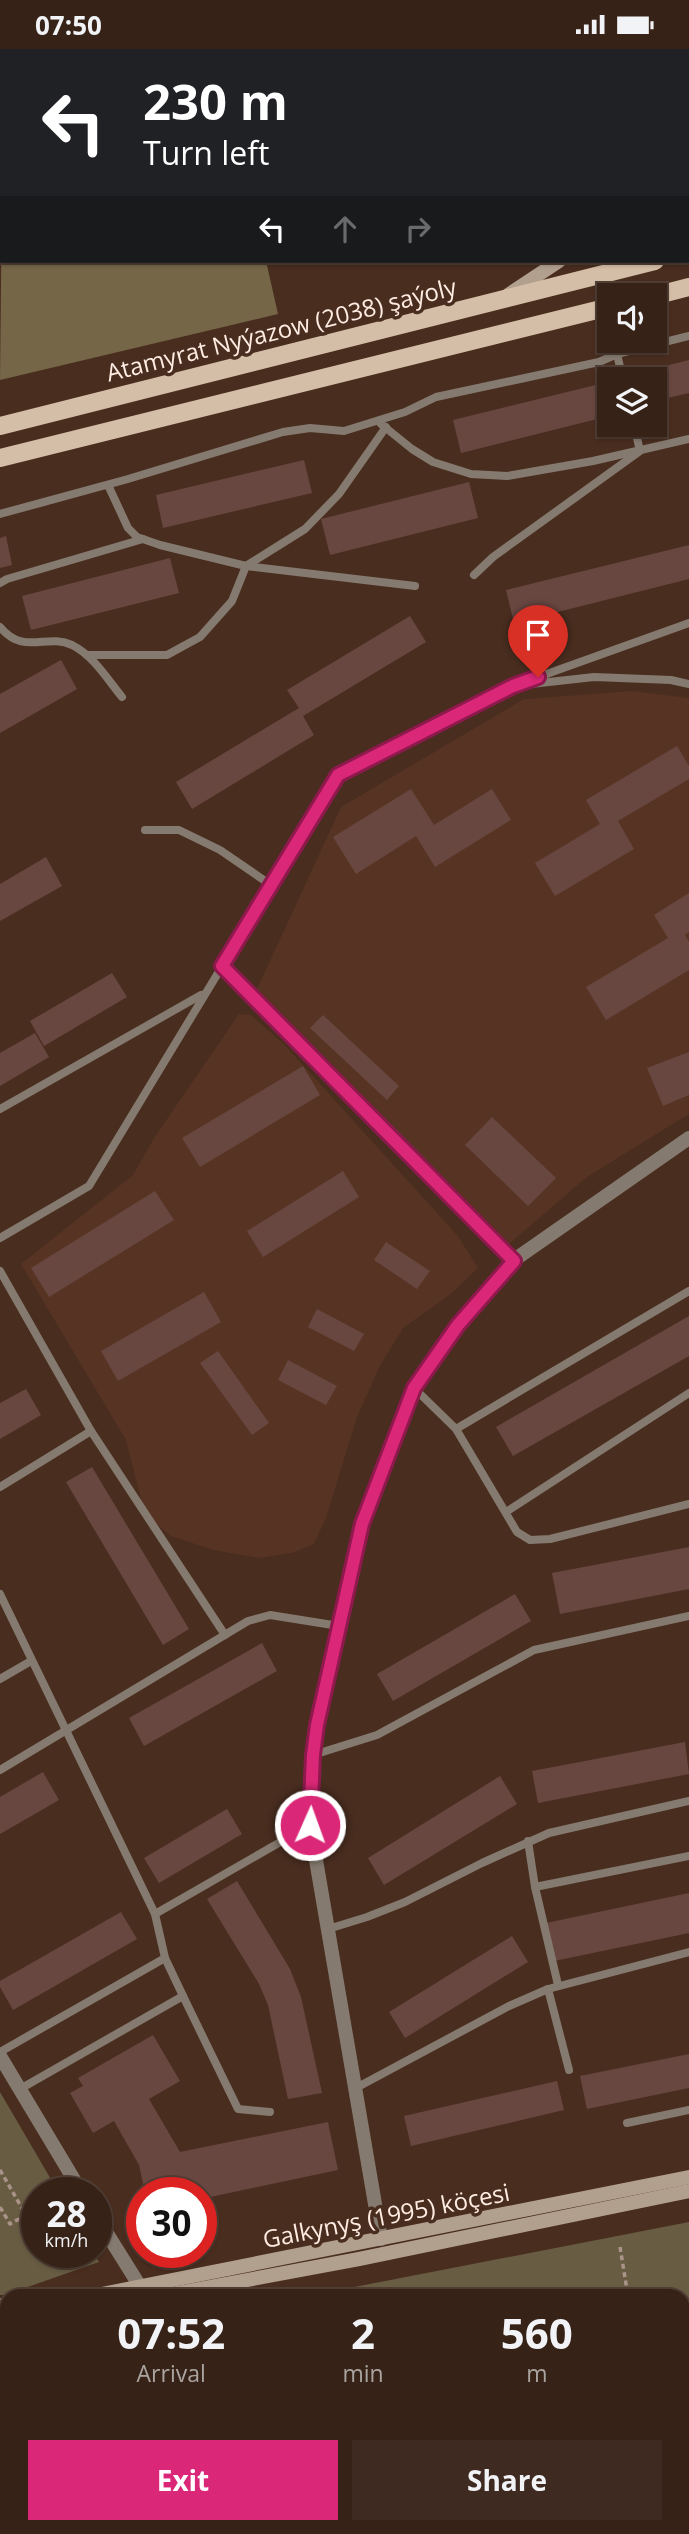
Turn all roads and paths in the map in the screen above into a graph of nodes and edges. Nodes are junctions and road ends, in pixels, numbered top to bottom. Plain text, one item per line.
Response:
1 (556, 263) edge
2 (647, 263) edge
3 (689, 287) edge
4 (667, 293) edge
5 (504, 297) junction
6 (597, 310) edge
7 (689, 336) edge
8 (617, 354) junction
9 (620, 367) edge
10 (376, 421) junction
11 (0, 426) edge
12 (386, 427) junction
13 (636, 437) edge
14 (689, 439) edge
15 (639, 451) junction
16 (0, 458) edge
17 (108, 485) junction
18 (0, 514) edge
19 (143, 539) junction
20 (246, 566) junction
21 (474, 575) dead end
22 (0, 583) edge
23 (415, 586) dead end
24 (689, 622) edge
25 (0, 627) edge
26 (87, 655) junction
27 (689, 684) edge
28 (513, 686) junction
29 (122, 697) dead end
30 (145, 830) dead end
31 (271, 885) junction
32 (222, 966) junction
33 (203, 994) junction
34 (0, 1109) edge
35 (687, 1143) edge
36 (0, 1238) edge
37 (514, 1261) junction
38 (0, 1271) edge
39 (689, 1291) edge
40 (414, 1388) junction
41 (689, 1393) edge
42 (456, 1429) junction
43 (91, 1431) junction
44 (0, 1487) edge
45 (689, 1504) edge
46 (506, 1512) junction
47 (0, 1594) edge
48 (689, 1616) edge
49 (339, 1626) junction
50 (225, 1635) junction
51 (31, 1661) junction
52 (0, 1679) edge
53 (66, 1731) junction
54 (313, 1755) junction
55 (0, 1770) edge
56 (689, 1801) edge
57 (310, 1825) junction
58 (528, 1842) junction
59 (689, 1856) edge
60 (536, 1887) junction
61 (155, 1914) junction
62 (328, 1929) junction
63 (689, 1952) edge
64 (165, 1958) junction
65 (558, 1985) junction
66 (548, 1989) junction
67 (183, 1996) junction
68 (0, 2054) edge
69 (569, 2070) dead end
70 (20, 2089) junction
71 (354, 2089) junction
72 (689, 2110) edge
73 (270, 2112) dead end
74 (627, 2123) dead end
75 (0, 2170) edge
76 (72, 2177) edge
77 (689, 2177) edge
78 (689, 2191) edge
79 (0, 2207) edge
80 (381, 2239) junction
81 (112, 2242) edge
82 (620, 2247) dead end
83 (141, 2289) edge
84 (156, 2289) edge
85 (199, 2289) edge
86 (627, 2289) edge

1 - 5 main road
2 - 5 main road, Atamyrat Nyýazow (2038) şaýoly
3 - 4 main road
5 - 11 main road, Atamyrat Nyýazow (2038) şaýoly
6 - 16 main road
7 - 8 lane
8 - 9 lane
8 - 10 lane
10 - 12 lane
10 - 17 lane
12 - 15 lane
12 - 20 lane
13 - 15 lane
14 - 15 lane
15 - 21 lane
17 - 18 lane
17 - 19 lane
19 - 20 lane
19 - 22 lane
20 - 23 lane
20 - 26 lane
24 - 28 lane
25 - 26 lane
26 - 29 lane
27 - 28 lane
28 - 31 lane
30 - 31 lane
31 - 32 lane
32 - 33 lane
32 - 37 lane
33 - 34 lane
33 - 36 lane
35 - 37 street
37 - 40 street
38 - 43 lane
39 - 42 lane
40 - 42 lane
40 - 49 street
41 - 46 lane
42 - 46 lane
43 - 44 lane
43 - 50 lane
45 - 46 lane
47 - 51 lane
48 - 54 lane
49 - 50 lane
49 - 54 street
50 - 53 lane
51 - 52 lane
51 - 53 lane
53 - 55 lane
53 - 61 lane
54 - 57 street
56 - 58 lane
57 - 61 lane
57 - 62 street
58 - 60 lane
58 - 62 lane
59 - 60 lane
60 - 65 lane
61 - 64 lane
62 - 71 street
63 - 65 lane
64 - 67 lane
64 - 68 lane
65 - 66 lane
66 - 69 lane
66 - 71 lane
67 - 70 lane
67 - 73 lane
68 - 70 street
70 - 76 street
71 - 80 street
72 - 74 lane
75 - 79 path
77 - 80 main road, Galkynyş (1995) köçesi
78 - 85 main road, Galkynyş (1995) köçesi
80 - 84 main road, Galkynyş (1995) köçesi
81 - 83 street
82 - 86 path

